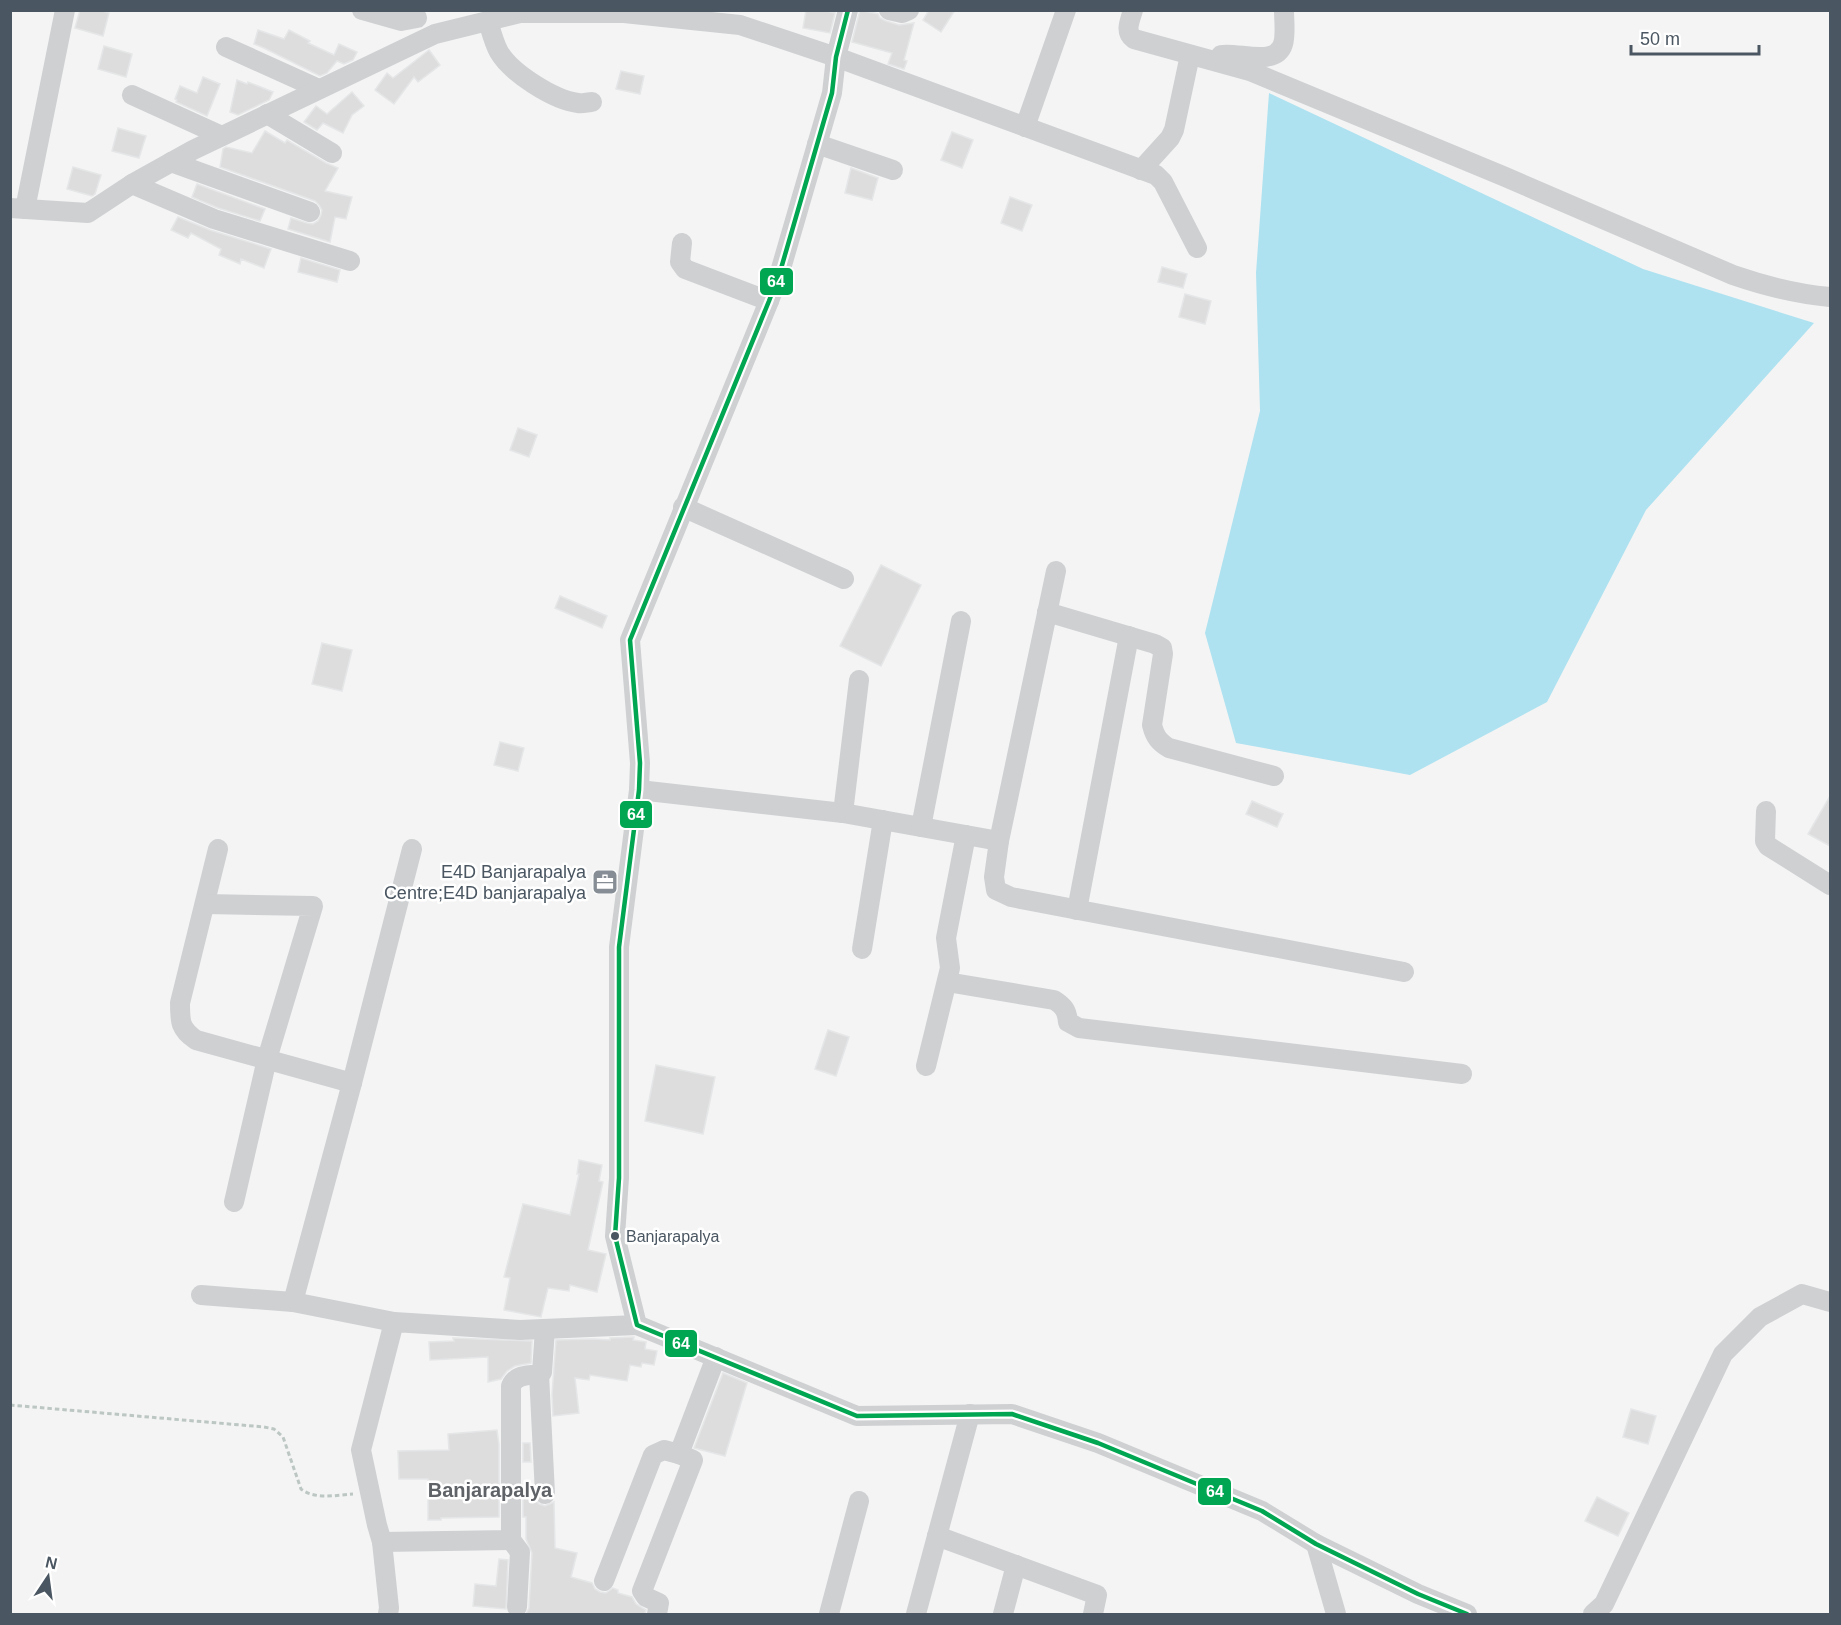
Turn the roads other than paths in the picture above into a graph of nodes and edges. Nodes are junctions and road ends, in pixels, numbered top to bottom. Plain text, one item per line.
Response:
1 (64, 10) edge
2 (362, 10) edge
3 (848, 10) edge
4 (889, 10) edge
5 (909, 10) edge
6 (1066, 10) edge
7 (1133, 10) edge
8 (1284, 10) edge
9 (644, 13) edge
10 (416, 14) edge
11 (477, 18) edge
12 (426, 38) junction
13 (226, 47) dead end
14 (836, 57) junction
15 (1199, 57) junction
16 (318, 89) junction
17 (132, 95) dead end
18 (592, 102) dead end
19 (267, 114) junction
20 (1025, 127) junction
21 (222, 136) junction
22 (817, 144) junction
23 (332, 153) dead end
24 (171, 162) junction
25 (893, 170) dead end
26 (1141, 170) junction
27 (132, 184) junction
28 (18, 208) edge
29 (310, 212) dead end
30 (682, 243) dead end
31 (1197, 248) dead end
32 (351, 261) dead end
33 (1830, 297) edge
34 (769, 301) junction
35 (683, 507) junction
36 (1056, 571) dead end
37 (844, 579) dead end
38 (1047, 612) junction
39 (961, 621) dead end
40 (1129, 636) junction
41 (859, 680) dead end
42 (1274, 776) dead end
43 (639, 790) junction
44 (1766, 811) dead end
45 (843, 813) junction
46 (883, 820) junction
47 (921, 827) junction
48 (966, 836) junction
49 (999, 841) junction
50 (218, 849) dead end
51 (412, 849) dead end
52 (1830, 885) edge
53 (205, 904) junction
54 (1077, 910) junction
55 (862, 949) dead end
56 (1404, 972) dead end
57 (947, 982) junction
58 (267, 1059) junction
59 (926, 1066) dead end
60 (1462, 1074) dead end
61 (352, 1083) junction
62 (234, 1202) dead end
63 (201, 1295) dead end
64 (293, 1302) junction
65 (1830, 1302) edge
66 (394, 1322) junction
67 (637, 1325) junction
68 (544, 1329) junction
69 (716, 1357) junction
70 (539, 1374) junction
71 (970, 1414) junction
72 (679, 1454) junction
73 (545, 1494) dead end
74 (859, 1501) dead end
75 (937, 1536) junction
76 (511, 1540) junction
77 (382, 1542) junction
78 (1316, 1544) junction
79 (1016, 1565) junction
80 (604, 1581) dead end
81 (517, 1607) dead end
82 (388, 1614) edge
83 (657, 1614) edge
84 (828, 1614) edge
85 (916, 1614) edge
86 (1004, 1614) edge
87 (1093, 1614) edge
88 (1336, 1614) edge
89 (1467, 1614) edge
90 (1593, 1614) edge

1 - 28 street
2 - 10 street
3 - 14 street
4 - 5 street
6 - 20 street
7 - 15 street
8 - 15 street
9 - 11 street
9 - 14 street
10 - 12 street
11 - 12 street
11 - 18 street
12 - 16 street
13 - 16 street
14 - 20 street
14 - 22 street
15 - 26 street
15 - 33 street
16 - 19 street
17 - 21 street
19 - 21 street
19 - 23 street
20 - 26 street
21 - 24 street
22 - 25 street
22 - 34 street
24 - 27 street
24 - 29 street
26 - 31 street
27 - 28 street
27 - 32 street
30 - 34 street
34 - 35 street
35 - 37 street
35 - 43 street
36 - 38 street
38 - 40 street
38 - 49 street
39 - 47 street
40 - 42 street
40 - 54 street
41 - 45 street
43 - 45 street
43 - 67 street
44 - 52 street
45 - 46 street
46 - 47 street
46 - 55 street
47 - 48 street
48 - 49 street
48 - 57 street
49 - 54 street
50 - 53 street
51 - 61 street
53 - 58 street
53 - 58 street
54 - 56 street
57 - 59 street
57 - 60 street
58 - 61 street
58 - 62 street
61 - 64 street
63 - 64 street
64 - 66 street
65 - 90 street
66 - 68 street
66 - 77 street
67 - 68 street
67 - 69 street
68 - 70 street
69 - 71 street
69 - 72 street
70 - 73 street
70 - 76 street
71 - 75 street
71 - 78 street
72 - 80 street
72 - 83 street
74 - 84 street
75 - 79 street
75 - 85 street
76 - 77 street
76 - 81 street
77 - 82 street
78 - 88 street
78 - 89 street
79 - 86 street
79 - 87 street

